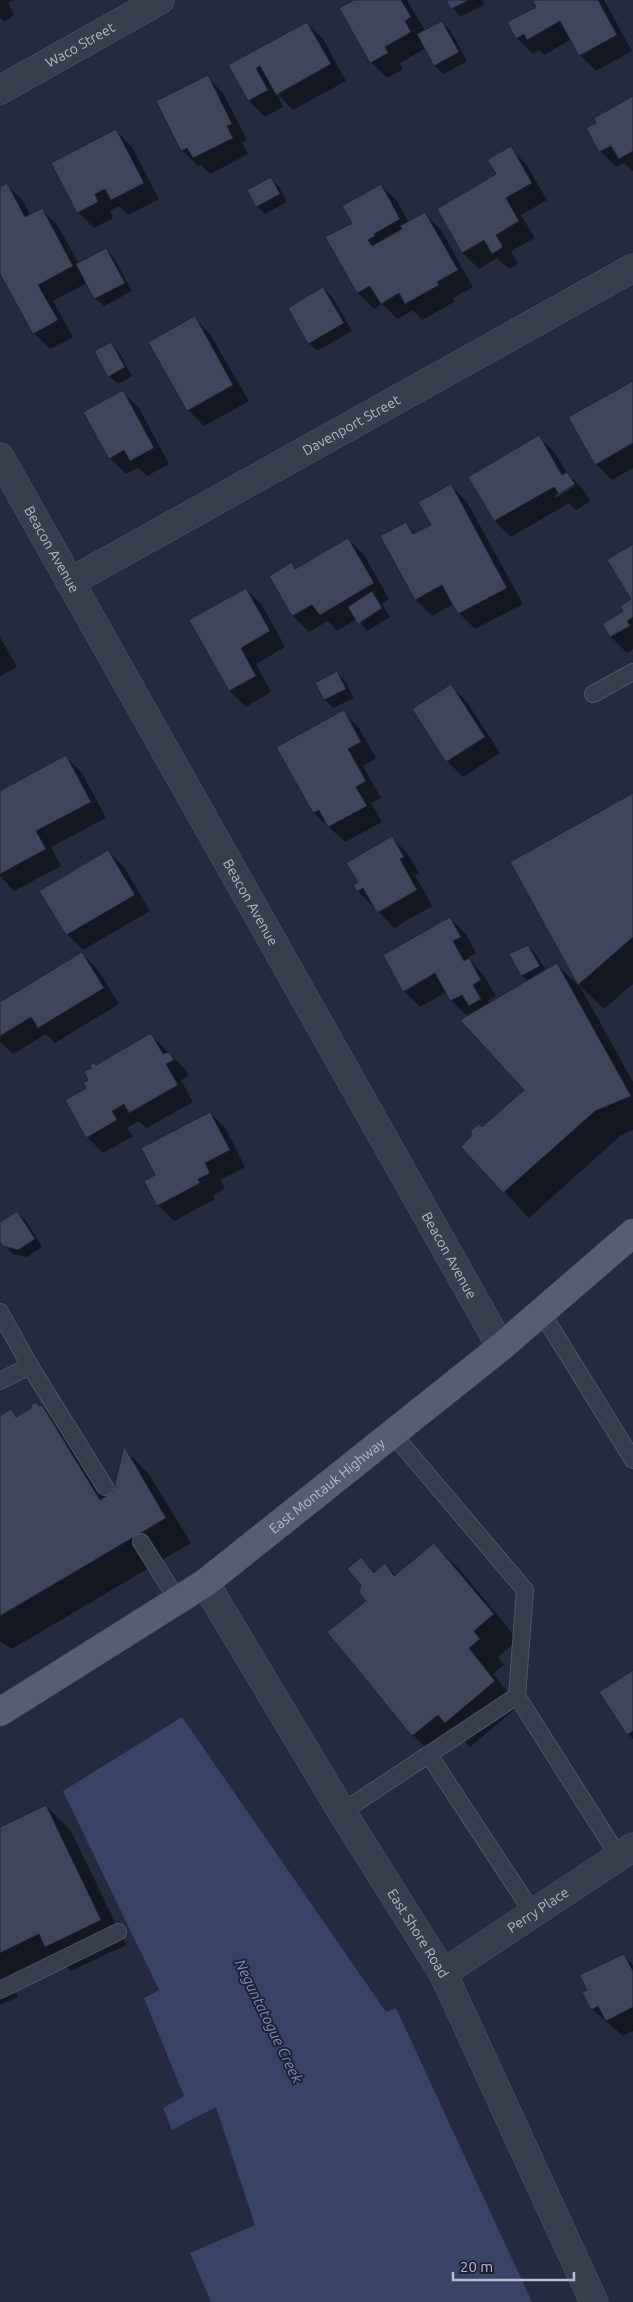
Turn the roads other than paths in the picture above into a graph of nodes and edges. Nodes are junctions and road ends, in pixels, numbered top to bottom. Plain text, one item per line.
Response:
1 (160, 0) edge
2 (0, 90) edge
3 (633, 268) edge
4 (0, 457) edge
5 (70, 582) junction
6 (633, 672) edge
7 (593, 694) dead end
8 (633, 1233) edge
9 (0, 1312) edge
10 (542, 1313) junction
11 (501, 1347) junction
12 (30, 1366) junction
13 (0, 1381) edge
14 (393, 1434) junction
15 (633, 1460) edge
16 (106, 1487) dead end
17 (141, 1542) dead end
18 (205, 1583) junction
19 (177, 1600) junction
20 (517, 1696) junction
21 (0, 1712) edge
22 (429, 1755) junction
23 (342, 1812) junction
24 (626, 1852) edge
25 (533, 1913) junction
26 (118, 1932) dead end
27 (443, 1973) junction
28 (0, 1990) edge
29 (594, 2302) edge

1 - 2 street, Waco Street
3 - 5 street, Davenport Street
4 - 5 street, Beacon Avenue
5 - 11 street, Beacon Avenue
6 - 7 lane
8 - 10 main road, East Montauk Highway
9 - 12 lane
10 - 11 main road, East Montauk Highway
10 - 15 lane
11 - 14 main road, East Montauk Highway
12 - 13 lane
12 - 16 lane
14 - 18 main road, East Montauk Highway
14 - 20 lane
17 - 19 lane
18 - 19 main road, East Montauk Highway
18 - 23 street, East Shore Road
19 - 21 main road, East Montauk Highway
20 - 22 lane
20 - 24 lane
22 - 23 lane
22 - 25 lane
23 - 27 street, East Shore Road
24 - 25 street, Perry Place
25 - 27 street, Perry Place
26 - 28 lane
27 - 29 street, East Shore Road

